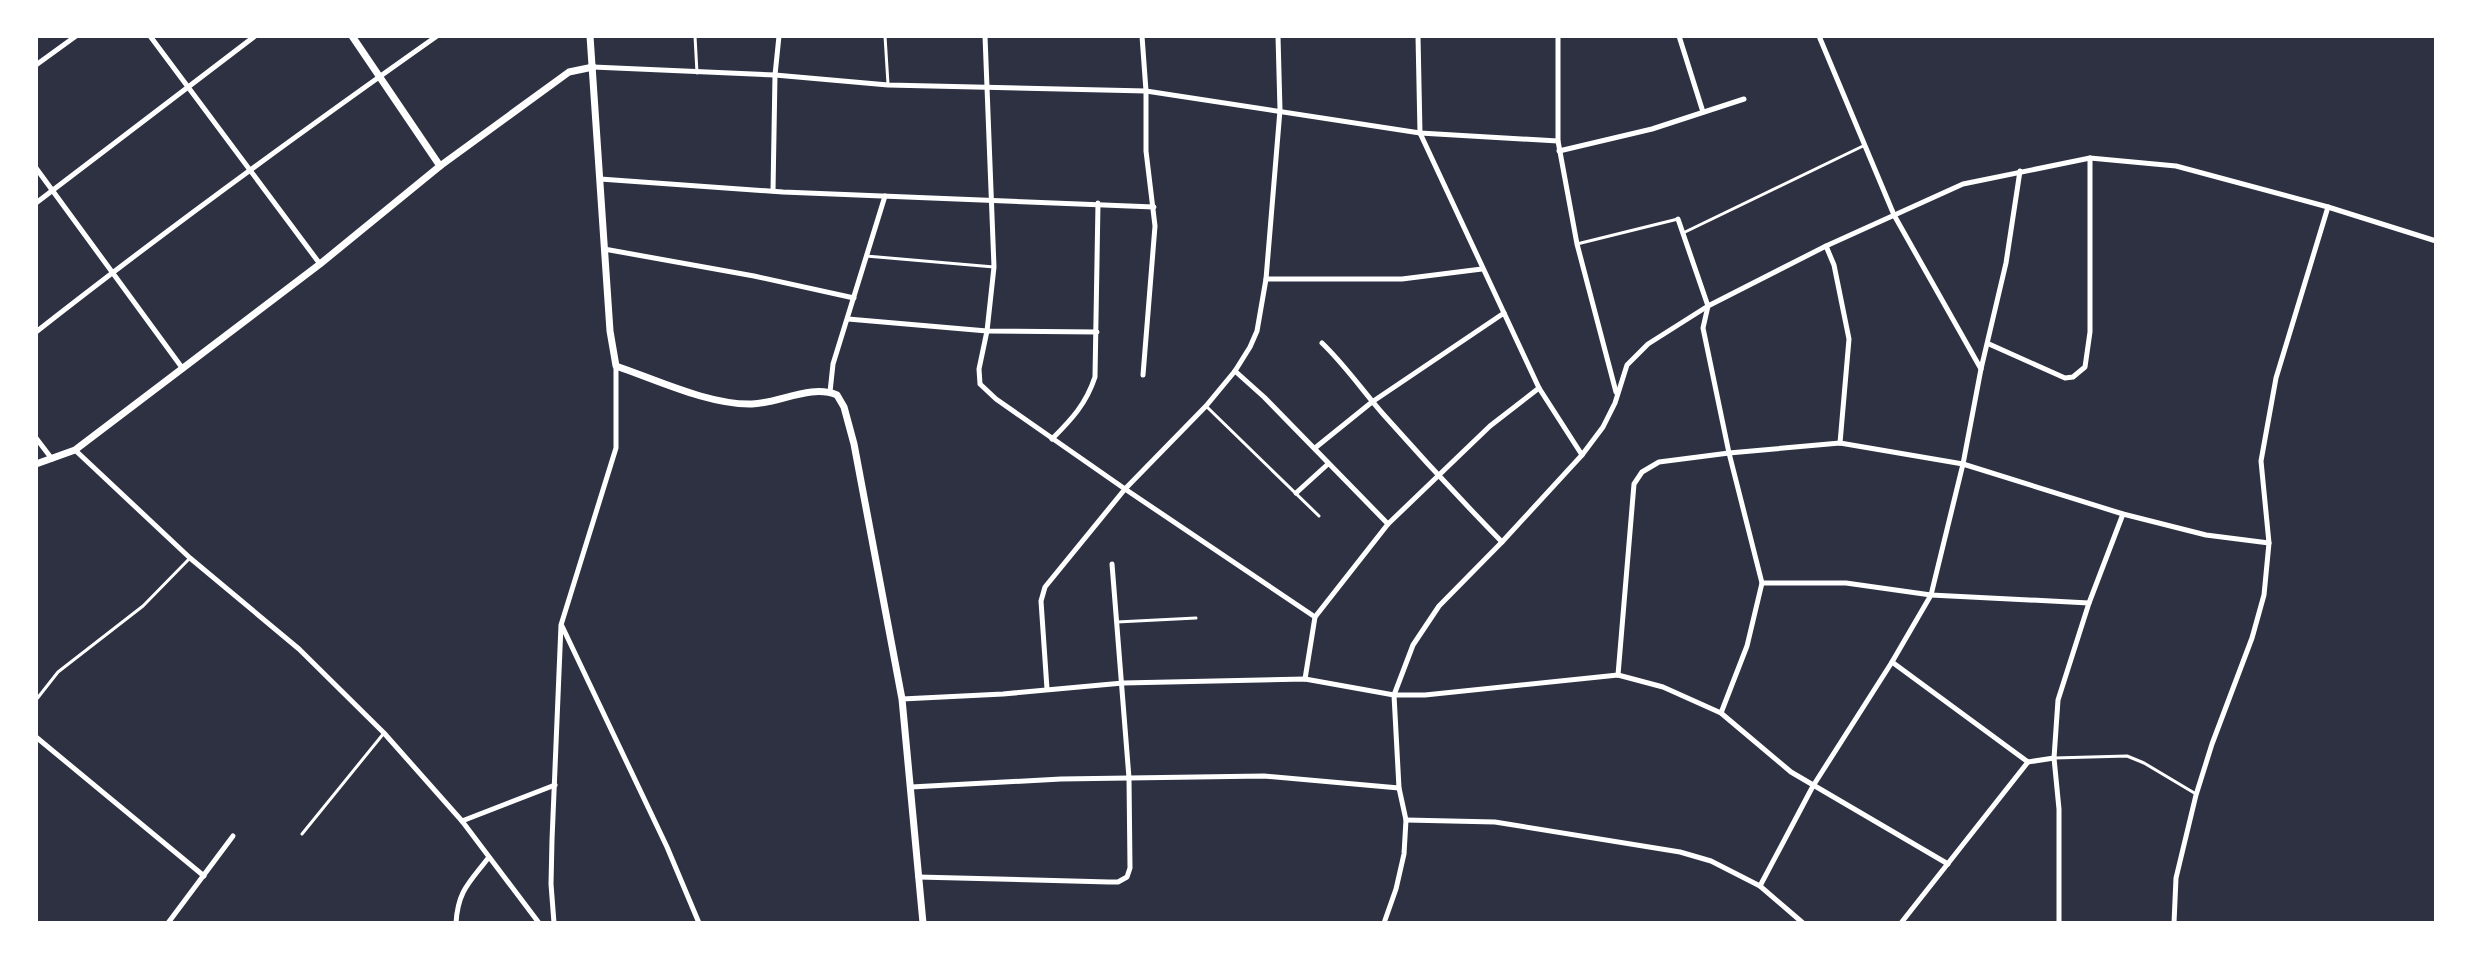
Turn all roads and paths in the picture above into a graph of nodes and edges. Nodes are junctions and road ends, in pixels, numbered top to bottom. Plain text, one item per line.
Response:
1 (76, 36) edge
2 (150, 36) edge
3 (255, 36) edge
4 (352, 36) edge
5 (437, 36) edge
6 (590, 36) edge
7 (695, 36) edge
8 (779, 36) edge
9 (885, 36) edge
10 (985, 36) edge
11 (1142, 36) edge
12 (1278, 36) edge
13 (1418, 36) edge
14 (1558, 36) edge
15 (1679, 36) edge
16 (1819, 36) edge
17 (36, 65) edge
18 (593, 67) junction
19 (697, 73) junction
20 (775, 75) junction
21 (380, 77) junction
22 (888, 85) junction
23 (187, 87) junction
24 (988, 87) junction
25 (1146, 91) junction
26 (1744, 99) dead end
27 (1280, 110) junction
28 (1703, 112) junction
29 (1420, 133) junction
30 (1558, 141) junction
31 (1865, 146) junction
32 (1559, 151) junction
33 (2090, 158) junction
34 (440, 166) junction
35 (36, 168) edge
36 (251, 170) junction
37 (2020, 171) junction
38 (600, 179) junction
39 (52, 190) junction
40 (773, 191) junction
41 (885, 196) junction
42 (992, 199) junction
43 (36, 203) edge
44 (1098, 203) junction
45 (1154, 207) junction
46 (2328, 207) junction
47 (1894, 215) junction
48 (1678, 219) joint
49 (1683, 233) junction
50 (2436, 241) edge
51 (1577, 244) junction
52 (1826, 246) junction
53 (604, 249) junction
54 (865, 256) junction
55 (320, 264) junction
56 (994, 267) junction
57 (1482, 269) junction
58 (112, 272) junction
59 (1266, 279) junction
60 (854, 298) junction
61 (1708, 306) junction
62 (1504, 313) junction
63 (848, 319) junction
64 (987, 331) junction
65 (36, 332) edge
66 (1097, 332) junction
67 (1322, 343) dead end
68 (1989, 344) junction
69 (616, 366) junction
70 (183, 369) junction
71 (1981, 369) junction
72 (1235, 371) junction
73 (1143, 375) dead end
74 (1539, 388) junction
75 (830, 392) junction
76 (1617, 395) junction
77 (1372, 402) junction
78 (1206, 406) junction
79 (36, 438) edge
80 (1052, 439) junction
81 (1840, 443) junction
82 (1315, 448) junction
83 (75, 450) junction
84 (1729, 453) junction
85 (1582, 455) junction
86 (52, 459) junction
87 (36, 464) edge
88 (1328, 464) junction
89 (1963, 464) junction
90 (1438, 477) junction
91 (1125, 489) junction
92 (1296, 493) junction
93 (2123, 514) junction
94 (1319, 516) dead end
95 (1388, 524) junction
96 (1502, 542) junction
97 (2269, 543) junction
98 (190, 558) junction
99 (1112, 564) dead end
100 (1762, 583) junction
101 (1931, 595) junction
102 (2089, 603) junction
103 (1315, 617) junction
104 (1196, 618) dead end
105 (1117, 622) junction
106 (561, 625) junction
107 (1892, 662) junction
108 (1618, 675) junction
109 (1305, 679) junction
110 (1123, 683) junction
111 (1047, 689) junction
112 (1394, 695) junction
113 (902, 699) junction
114 (36, 700) edge
115 (1721, 713) junction
116 (384, 733) junction
117 (36, 737) edge
118 (2054, 758) junction
119 (2028, 762) junction
120 (1129, 778) junction
121 (555, 785) junction
122 (1813, 786) junction
123 (911, 787) junction
124 (1399, 788) junction
125 (2196, 795) junction
126 (1406, 820) junction
127 (462, 821) junction
128 (302, 834) dead end
129 (233, 836) dead end
130 (489, 857) junction
131 (1948, 864) junction
132 (204, 876) junction
133 (918, 877) junction
134 (1760, 886) junction
135 (168, 923) edge
136 (456, 923) edge
137 (539, 923) edge
138 (554, 923) edge
139 (699, 923) edge
140 (923, 923) edge
141 (1384, 923) edge
142 (1803, 923) edge
143 (1901, 923) edge
144 (2059, 923) edge
145 (2174, 923) edge

1 - 17 street
2 - 23 street
3 - 23 street
4 - 21 street
5 - 21 street
6 - 18 street
7 - 19 lane
8 - 20 street
9 - 22 lane
10 - 24 street
11 - 25 street
12 - 27 street
13 - 29 street
14 - 30 street
15 - 28 street
16 - 31 street
18 - 19 street
18 - 34 street
18 - 38 street
19 - 20 street
20 - 22 street
20 - 40 street
21 - 34 street
21 - 36 street
22 - 24 street
23 - 36 street
23 - 39 street
24 - 25 street
24 - 42 street
25 - 27 street
25 - 45 street
26 - 28 street
27 - 29 street
27 - 59 street
28 - 32 street
29 - 30 street
29 - 57 street
30 - 32 street
31 - 47 street
31 - 49 lane
32 - 51 street
33 - 37 street
33 - 46 street
33 - 68 street
34 - 55 street
35 - 39 street
36 - 55 street
36 - 58 street
37 - 47 street
37 - 68 street
38 - 40 street
38 - 53 street
39 - 43 street
39 - 58 street
40 - 41 street
41 - 42 street
41 - 54 street
42 - 44 street
42 - 56 street
44 - 45 street
44 - 66 street
45 - 73 street
46 - 50 street
46 - 97 street
47 - 52 street
47 - 71 street
48 - 49 street
48 - 51 lane
49 - 61 street
51 - 76 street
52 - 61 street
52 - 81 street
53 - 60 street
53 - 69 street
54 - 56 lane
54 - 60 street
55 - 70 street
56 - 64 street
57 - 59 street
57 - 62 street
58 - 65 street
58 - 70 street
59 - 72 street
60 - 63 street
61 - 76 street
61 - 84 street
62 - 74 street
62 - 77 street
63 - 64 street
63 - 75 street
64 - 66 street
64 - 80 street
66 - 80 street
67 - 77 street
68 - 71 street
69 - 75 street
69 - 106 street
70 - 83 street
71 - 89 street
72 - 78 street
72 - 82 street
74 - 85 street
74 - 90 street
75 - 113 street
76 - 85 street
77 - 82 street
77 - 90 street
78 - 91 street
78 - 92 lane
79 - 86 street
80 - 91 street
81 - 84 street
81 - 89 street
82 - 88 street
83 - 86 street
83 - 98 street
84 - 100 street
84 - 108 street
85 - 96 street
86 - 87 street
88 - 92 street
88 - 95 street
89 - 93 street
89 - 101 street
90 - 95 street
90 - 96 street
91 - 103 street
91 - 111 street
92 - 94 lane
93 - 97 street
93 - 102 street
95 - 103 street
96 - 112 street
97 - 125 street
98 - 114 lane
98 - 116 street
99 - 105 street
100 - 101 street
100 - 115 street
101 - 102 street
101 - 107 street
102 - 118 street
103 - 109 street
104 - 105 lane
105 - 110 street
106 - 121 street
106 - 139 street
107 - 119 street
107 - 122 street
108 - 112 street
108 - 115 street
109 - 110 street
109 - 112 street
110 - 111 street
110 - 120 street
111 - 113 street
112 - 124 street
113 - 123 street
115 - 122 street
116 - 127 street
116 - 128 lane
117 - 132 street
118 - 119 street
118 - 125 lane
118 - 144 street
119 - 131 street
120 - 123 street
120 - 124 street
120 - 133 street
121 - 127 street
121 - 138 street
122 - 131 street
122 - 134 street
123 - 133 street
124 - 126 street
125 - 145 street
126 - 134 street
126 - 141 street
127 - 130 street
129 - 132 street
130 - 136 street
130 - 137 street
131 - 143 street
132 - 135 street
133 - 140 street
134 - 142 street

